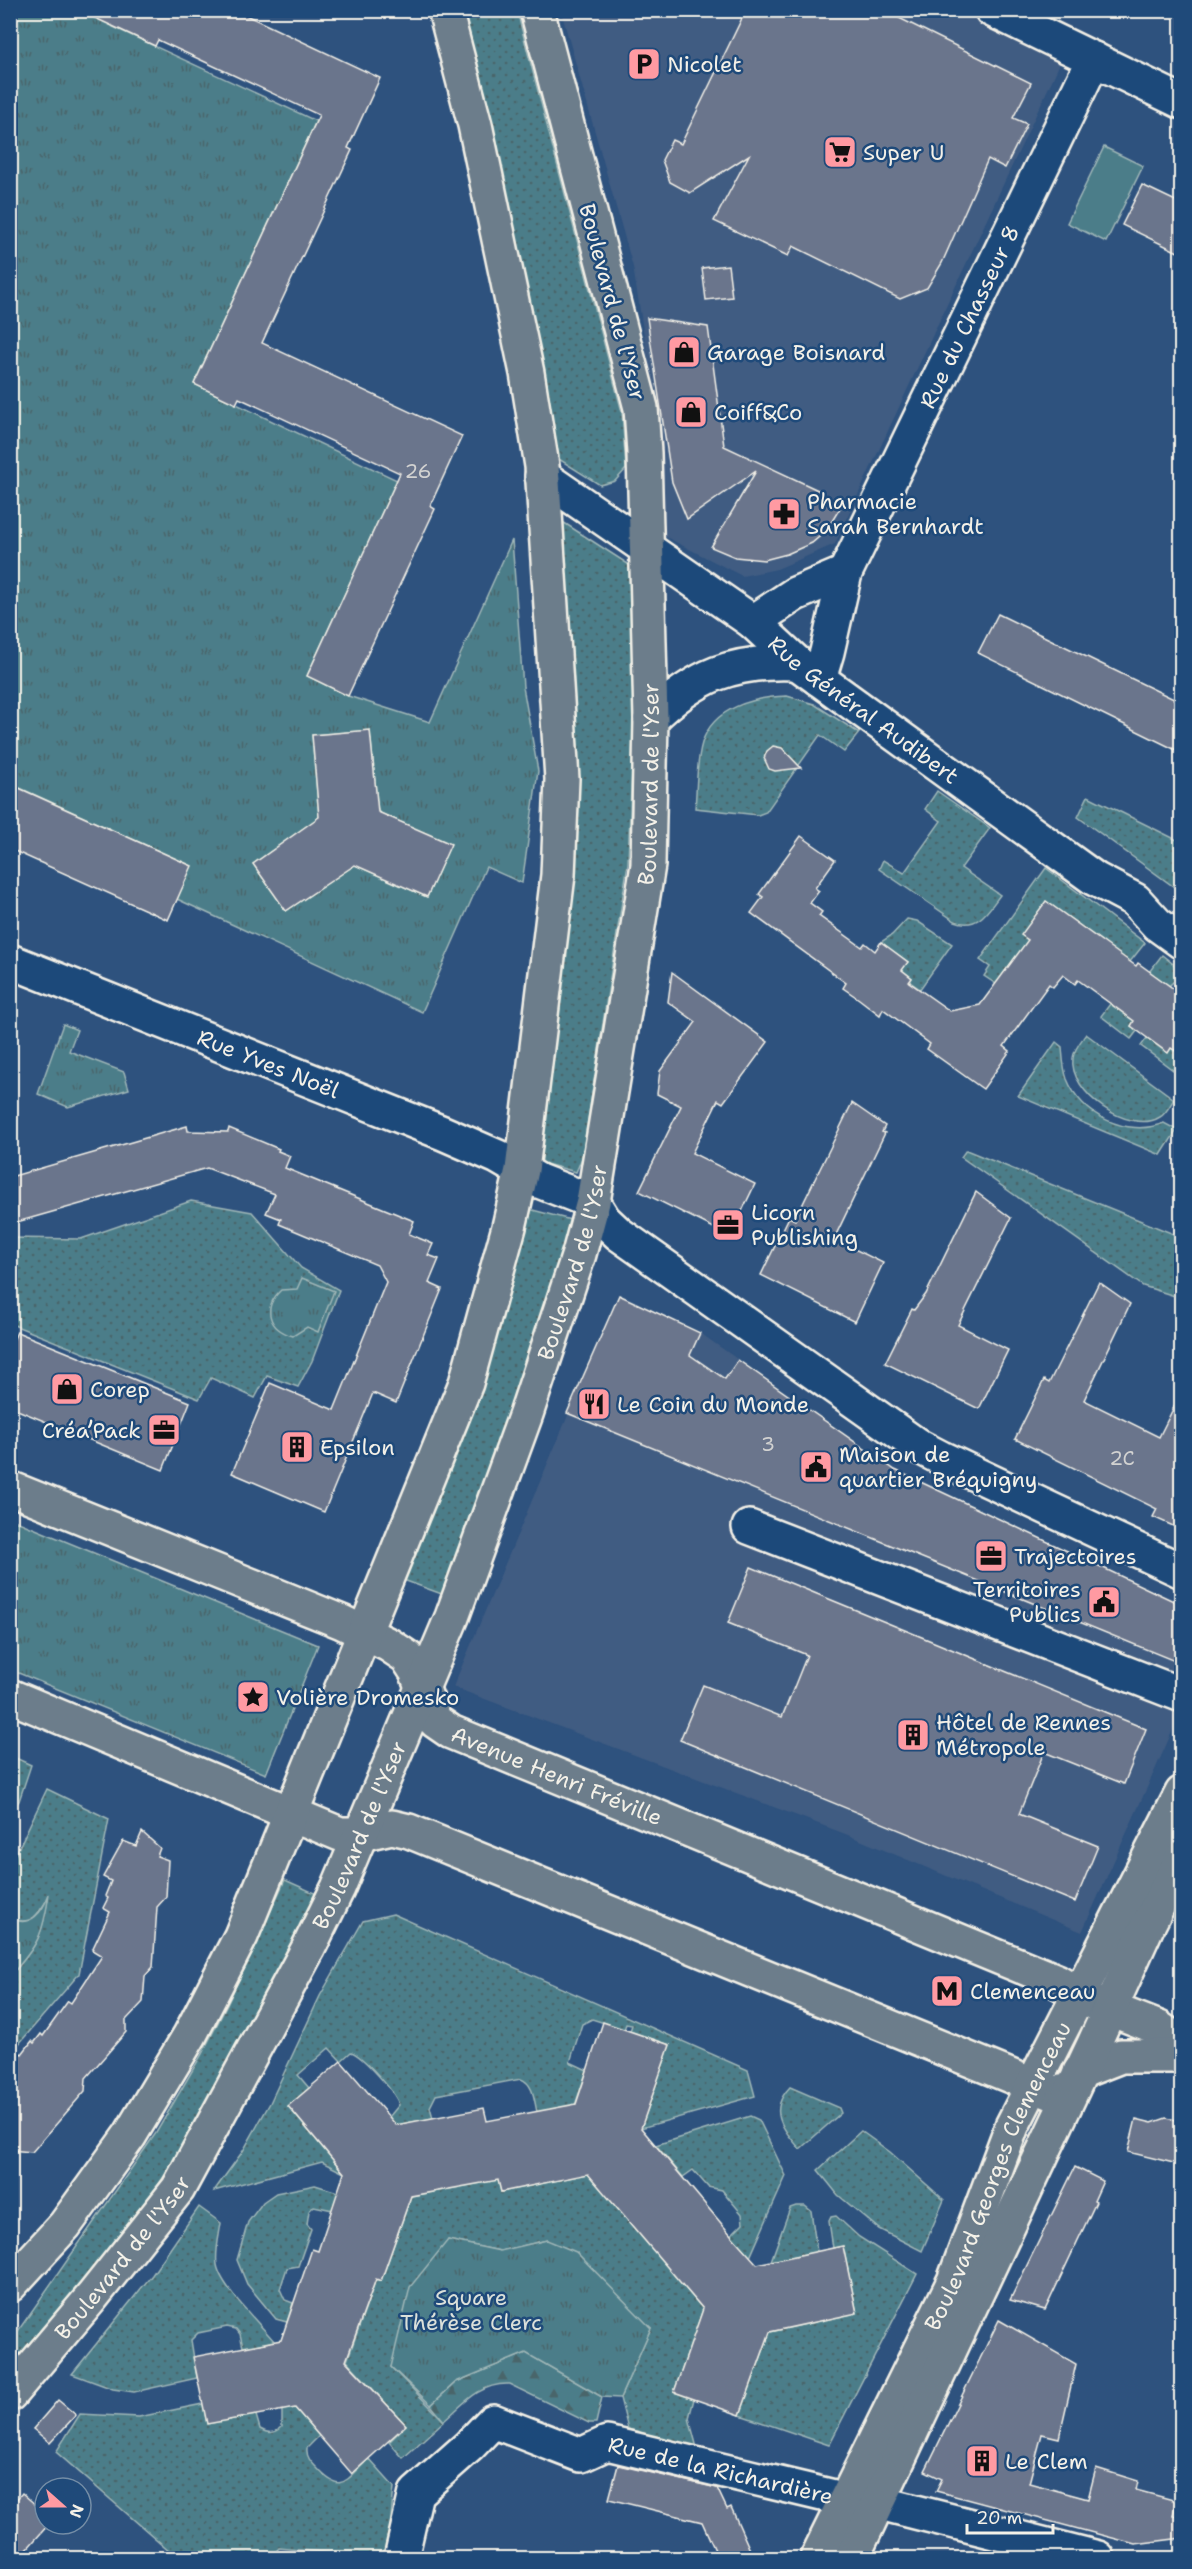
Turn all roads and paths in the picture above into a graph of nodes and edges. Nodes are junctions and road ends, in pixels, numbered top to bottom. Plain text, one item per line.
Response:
1 (445, 10) edge
2 (537, 10) edge
3 (992, 10) edge
4 (1094, 59) junction
5 (1182, 102) edge
6 (542, 476) junction
7 (648, 548) junction
8 (845, 573) junction
9 (753, 622) junction
10 (808, 671) junction
11 (651, 719) junction
12 (1182, 942) edge
13 (10, 961) edge
14 (522, 1170) junction
15 (593, 1202) junction
16 (10, 1488) edge
17 (749, 1527) dead end
18 (1182, 1571) edge
19 (364, 1632) junction
20 (423, 1689) junction
21 (1182, 1695) edge
22 (10, 1696) edge
23 (1182, 1793) edge
24 (291, 1814) junction
25 (361, 1834) junction
26 (1182, 1858) edge
27 (1079, 1993) junction
28 (1110, 2009) junction
29 (1182, 2044) edge
30 (1182, 2056) edge
31 (1076, 2082) junction
32 (1032, 2084) junction
33 (10, 2285) edge
34 (10, 2394) edge
35 (847, 2500) junction
36 (880, 2503) junction
37 (401, 2559) edge
38 (817, 2559) edge
39 (852, 2559) edge
40 (1098, 2559) edge

1 - 6 main road
2 - 7 main road, Boulevard de l'Yser
3 - 4 street
4 - 5 street
4 - 8 street, Rue du Chasseur 8
6 - 7 street, Rue Général Audibert
6 - 14 main road
7 - 9 street, Rue Général Audibert
7 - 11 main road, Boulevard de l'Yser
8 - 9 street
8 - 10 street, Rue du Chasseur 8
9 - 10 street, Rue Général Audibert
10 - 11 street
10 - 12 street, Rue Général Audibert
11 - 15 main road, Boulevard de l'Yser
13 - 14 street, Rue Yves Noël
14 - 15 street, Rue Yves Noël
14 - 19 main road
15 - 18 street
15 - 20 main road, Boulevard de l'Yser
16 - 19 main road, Avenue Henri Fréville
17 - 21 street
19 - 20 main road, Avenue Henri Fréville
19 - 24 main road
20 - 25 main road, Boulevard de l'Yser
20 - 27 main road, Avenue Henri Fréville
22 - 24 main road
23 - 27 main road, Boulevard Georges Clemenceau
24 - 25 main road
24 - 33 main road
25 - 32 main road
25 - 34 main road, Boulevard de l'Yser
26 - 28 main road, Boulevard Georges Clemenceau
27 - 28 main road, Avenue Henri Fréville
27 - 32 main road, Boulevard Georges Clemenceau
28 - 29 main road, Avenue Henri Fréville
28 - 31 main road, Boulevard Georges Clemenceau
30 - 31 main road
31 - 32 main road
31 - 36 main road, Boulevard Georges Clemenceau
32 - 35 main road, Boulevard Georges Clemenceau
35 - 36 street, Rue de la Richardière
35 - 37 street, Rue de la Richardière
35 - 38 main road, Boulevard Georges Clemenceau
36 - 39 main road, Boulevard Georges Clemenceau
36 - 40 street, Rue de la Richardière

